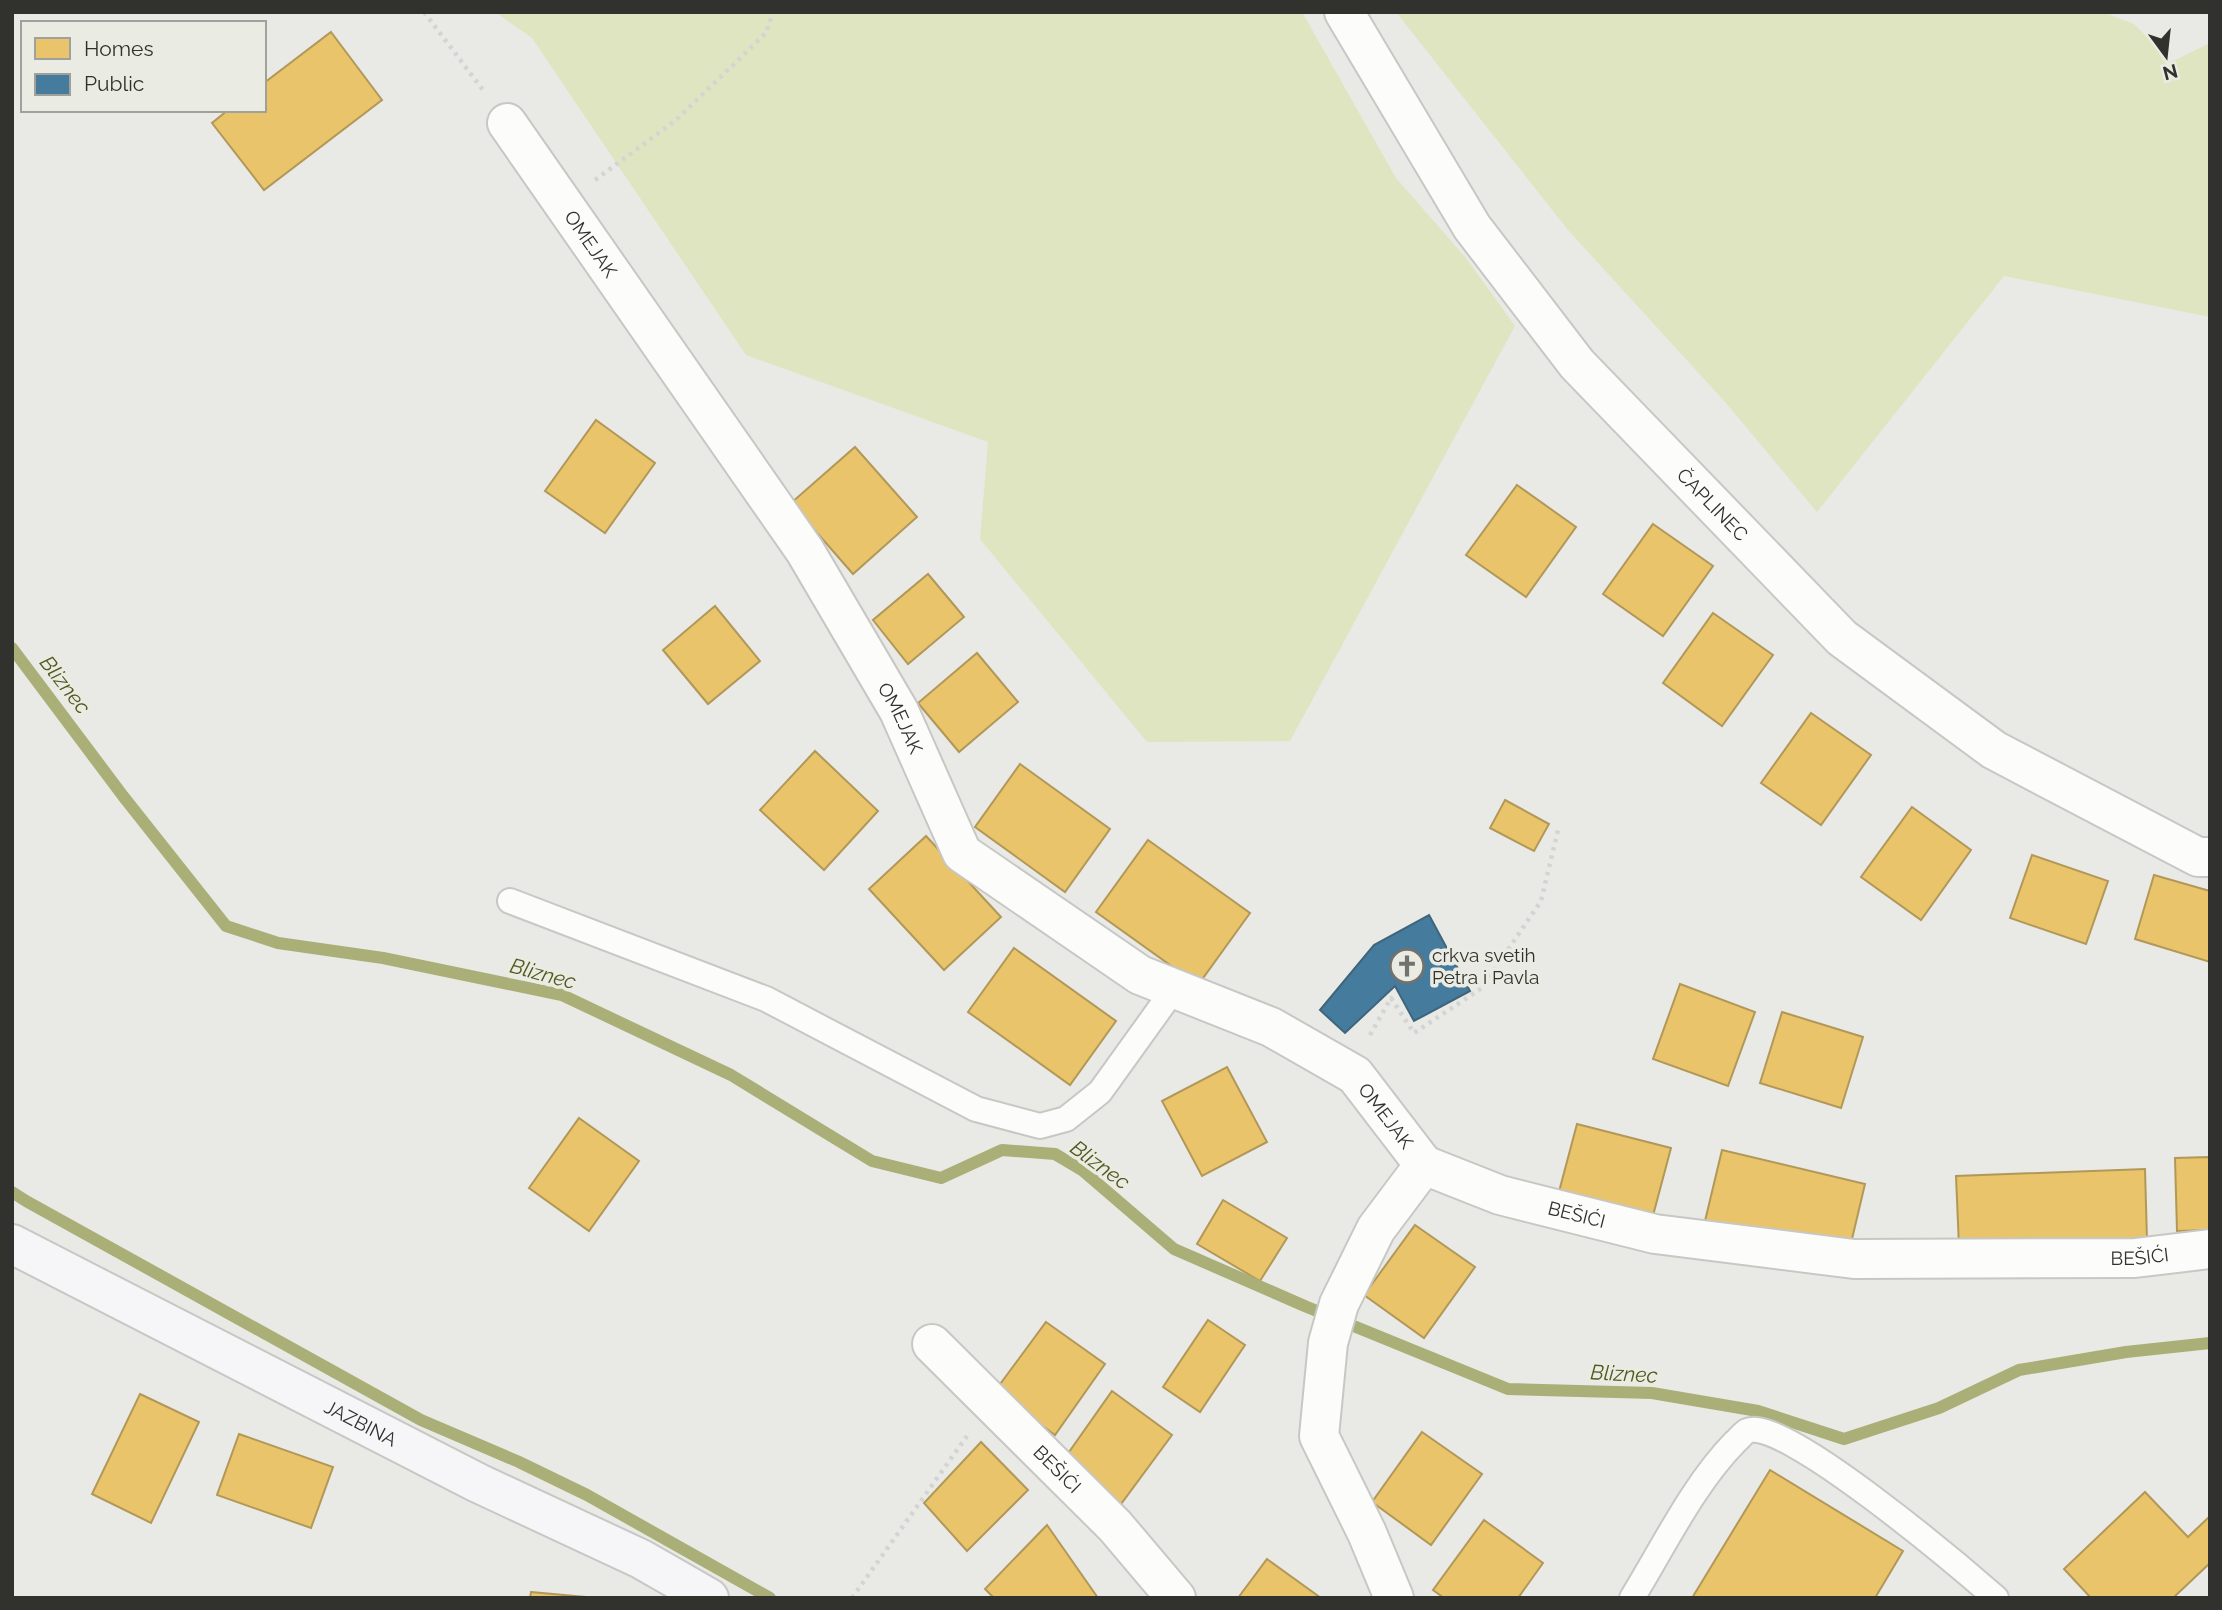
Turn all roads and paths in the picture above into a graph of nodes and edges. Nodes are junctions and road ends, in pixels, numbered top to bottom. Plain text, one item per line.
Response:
1 (424, 12) edge
2 (772, 12) edge
3 (1344, 12) edge
4 (507, 123) joint
5 (563, 204) junction
6 (1559, 826) dead end
7 (2210, 857) edge
8 (510, 901) dead end
9 (1174, 989) junction
10 (1391, 998) dead end
11 (1424, 1165) junction
12 (12, 1244) edge
13 (2210, 1249) edge
14 (932, 1344) dead end
15 (991, 1402) junction
16 (709, 1598) edge
17 (852, 1598) edge
18 (1176, 1598) edge
19 (1394, 1598) edge
20 (1632, 1598) edge
21 (1996, 1598) edge

1 - 4 path
2 - 5 path
3 - 7 street, ČAPLINEC
4 - 5 street, OMEJAK
5 - 9 street, OMEJAK
6 - 10 path
8 - 9 lane
9 - 11 street, OMEJAK
11 - 13 street, BEŠIĆI
11 - 19 street
12 - 16 street, JAZBINA
14 - 15 street, BEŠIĆI
15 - 17 path
15 - 18 street, BEŠIĆI
20 - 21 lane

